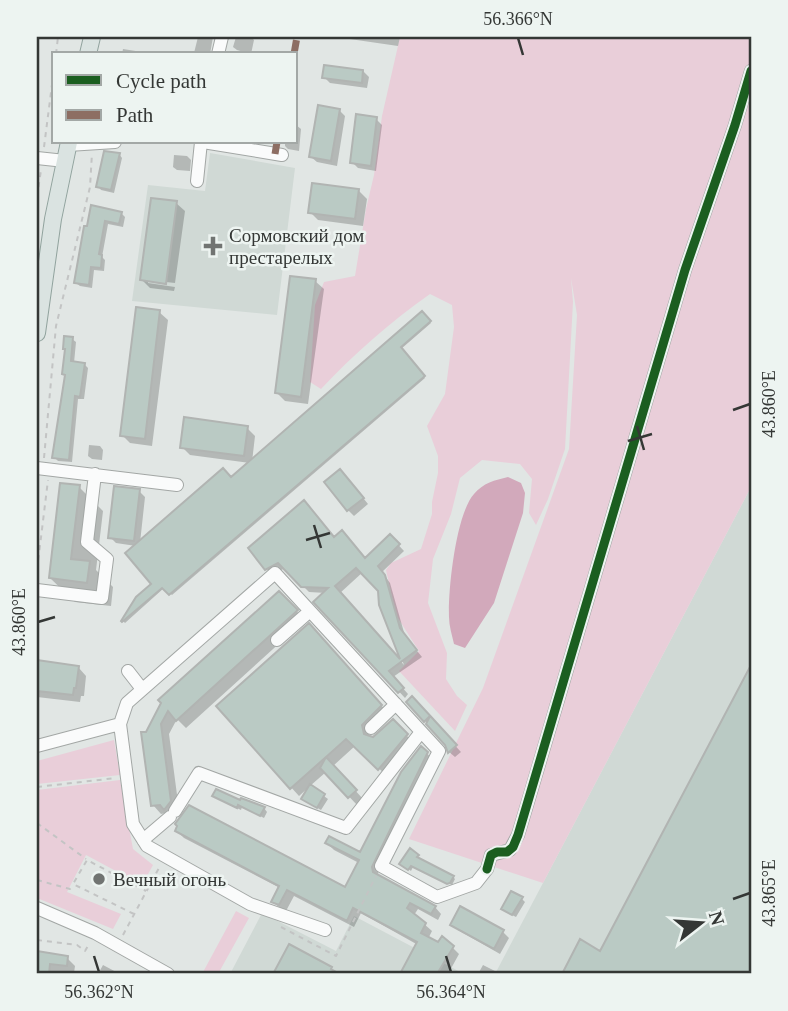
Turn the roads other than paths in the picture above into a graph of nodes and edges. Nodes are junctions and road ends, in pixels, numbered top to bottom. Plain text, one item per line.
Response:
1 (751, 71) edge
2 (88, 144) edge
3 (202, 144) edge
4 (214, 144) edge
5 (67, 149) edge
6 (282, 155) dead end
7 (40, 158) edge
8 (197, 181) dead end
9 (37, 333) edge
10 (40, 468) edge
11 (94, 474) junction
12 (177, 485) dead end
13 (37, 590) edge
14 (310, 611) junction
15 (278, 640) dead end
16 (128, 671) dead end
17 (142, 690) junction
18 (396, 704) junction
19 (120, 724) junction
20 (371, 728) dead end
21 (421, 732) junction
22 (37, 746) edge
23 (143, 840) junction
24 (37, 908) edge
25 (325, 930) dead end
26 (168, 974) edge

1 - 21 street
2 - 5 street
3 - 8 street
4 - 6 street
5 - 7 street
5 - 9 main road
10 - 11 street
11 - 12 street
11 - 13 street
14 - 15 street
14 - 17 street
14 - 18 street
16 - 17 street
17 - 19 street
18 - 20 street
18 - 21 street
19 - 22 street
19 - 23 street
21 - 23 street
23 - 25 street
24 - 26 street

